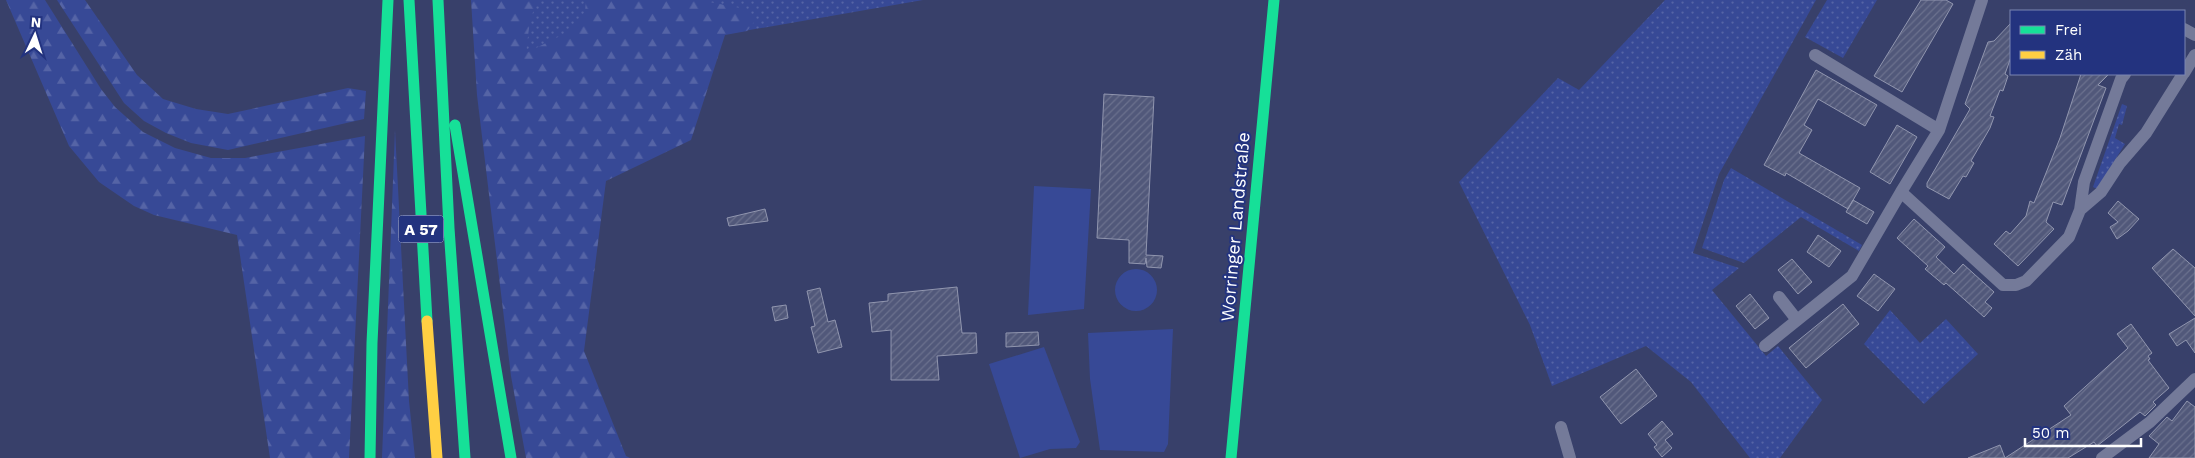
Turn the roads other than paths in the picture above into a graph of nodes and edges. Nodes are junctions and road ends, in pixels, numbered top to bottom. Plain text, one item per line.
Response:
1 (388, 0) edge
2 (410, 0) edge
3 (438, 0) edge
4 (1274, 0) edge
5 (1982, 0) edge
6 (1814, 55) dead end
7 (2195, 55) edge
8 (440, 60) junction
9 (2185, 70) edge
10 (2124, 75) edge
11 (2182, 75) edge
12 (1939, 130) junction
13 (1901, 192) junction
14 (2080, 210) junction
15 (1779, 297) dead end
16 (1797, 320) junction
17 (1765, 346) dead end
18 (2195, 380) edge
19 (1561, 426) dead end
20 (370, 458) edge
21 (437, 458) edge
22 (465, 458) edge
23 (511, 458) edge
24 (1231, 458) edge
25 (1570, 458) edge
26 (2102, 458) edge

1 - 20 main road
2 - 21 main road, A 57
3 - 8 main road, A 57
4 - 24 main road, Worringer Landstraße
5 - 12 street
6 - 12 street
7 - 9 street
8 - 22 main road, A 57
8 - 23 main road
10 - 14 street
11 - 14 street
12 - 13 street
13 - 14 street
13 - 16 street
15 - 16 street
16 - 17 street
18 - 26 street
19 - 25 street

